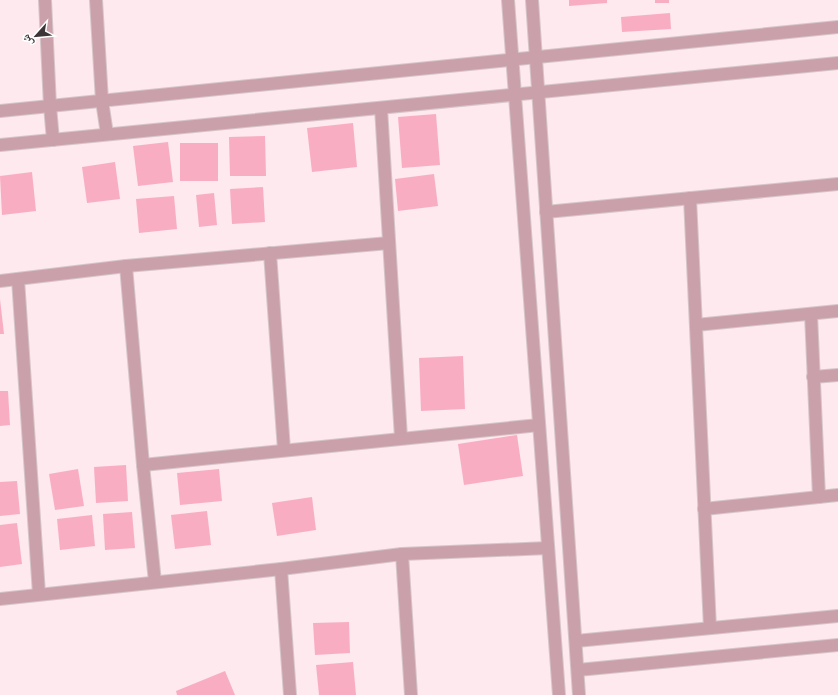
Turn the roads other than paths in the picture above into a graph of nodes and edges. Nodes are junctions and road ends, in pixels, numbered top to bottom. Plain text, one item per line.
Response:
1 (45, 0) edge
2 (96, 0) edge
3 (508, 0) edge
4 (532, 0) edge
5 (838, 27) edge
6 (535, 58) junction
7 (512, 60) junction
8 (838, 63) edge
9 (538, 92) junction
10 (514, 94) junction
11 (102, 101) junction
12 (50, 106) junction
13 (381, 108) junction
14 (0, 111) edge
15 (106, 134) junction
16 (53, 140) junction
17 (0, 145) edge
18 (838, 184) edge
19 (690, 198) junction
20 (546, 212) junction
21 (389, 243) junction
22 (270, 253) junction
23 (126, 266) junction
24 (18, 279) junction
25 (0, 281) edge
26 (838, 311) edge
27 (811, 314) junction
28 (696, 325) junction
29 (838, 375) edge
30 (813, 377) junction
31 (539, 424) junction
32 (401, 438) junction
33 (284, 450) junction
34 (143, 465) junction
35 (838, 495) edge
36 (818, 497) junction
37 (704, 509) junction
38 (548, 548) junction
39 (402, 554) junction
40 (281, 569) junction
41 (155, 582) junction
42 (40, 594) junction
43 (0, 599) edge
44 (838, 616) edge
45 (710, 628) junction
46 (576, 641) junction
47 (838, 645) edge
48 (578, 670) junction
49 (290, 695) edge
50 (411, 695) edge
51 (559, 695) edge
52 (579, 695) edge

1 - 12 street
2 - 11 street
3 - 7 street
4 - 6 street
5 - 6 street
6 - 7 street
6 - 9 street
7 - 10 street
7 - 11 street
8 - 9 street
9 - 10 street
9 - 20 street
10 - 13 street
10 - 31 street
11 - 12 street
11 - 15 street
12 - 14 street
12 - 16 street
13 - 15 street
13 - 21 street
15 - 16 street
16 - 17 street
18 - 19 street
19 - 20 street
19 - 28 street
20 - 46 street
21 - 22 street
21 - 32 street
22 - 23 street
22 - 33 street
23 - 24 street
23 - 34 street
24 - 25 street
24 - 42 street
26 - 27 street
27 - 28 street
27 - 30 street
28 - 37 street
29 - 30 street
30 - 36 street
31 - 32 street
31 - 38 street
32 - 33 street
33 - 34 street
34 - 41 street
35 - 36 street
36 - 37 street
37 - 45 street
38 - 39 street
38 - 51 street
39 - 40 street
39 - 50 street
40 - 41 street
40 - 49 street
41 - 42 street
42 - 43 street
44 - 45 street
45 - 46 street
46 - 48 street
47 - 48 street
48 - 52 street

